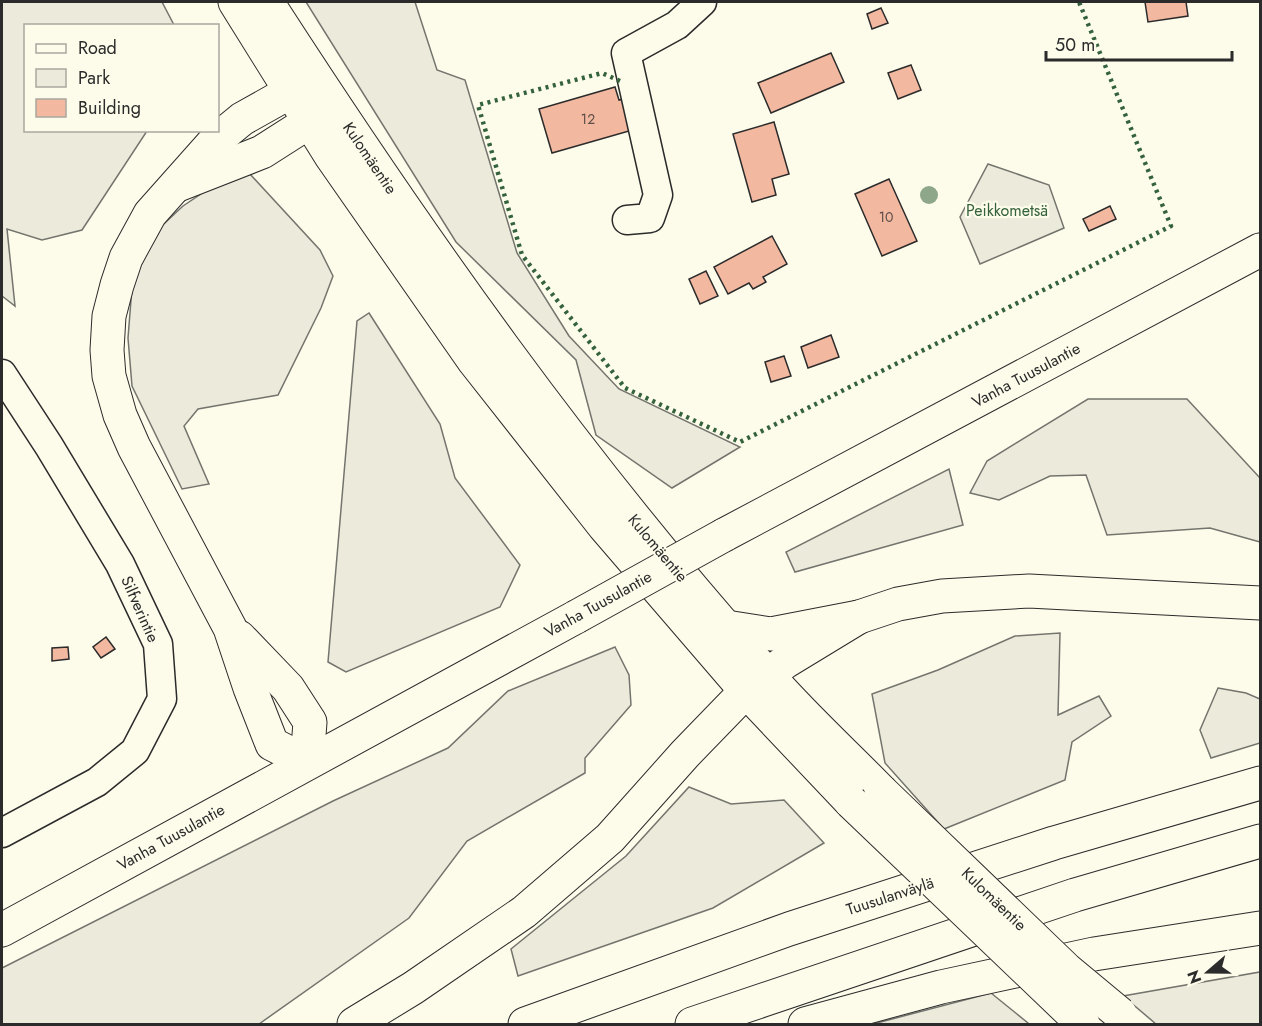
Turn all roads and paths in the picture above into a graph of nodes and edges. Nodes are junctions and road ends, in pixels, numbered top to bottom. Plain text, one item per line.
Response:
1 (235, 2) edge
2 (267, 2) edge
3 (702, 2) edge
4 (290, 92) junction
5 (325, 92) junction
6 (309, 122) junction
7 (171, 188) junction
8 (627, 220) dead end
9 (1260, 250) edge
10 (2, 374) edge
11 (1260, 603) edge
12 (859, 617) junction
13 (726, 627) junction
14 (756, 683) junction
15 (307, 762) junction
16 (1260, 783) edge
17 (2, 833) edge
18 (1260, 842) edge
19 (2, 930) edge
20 (1251, 931) edge
21 (1126, 1019) edge
22 (354, 1024) edge
23 (525, 1024) edge
24 (692, 1024) edge
25 (805, 1024) edge
26 (1083, 1024) edge

1 - 4 main road, Kulomäentie
2 - 5 main road, Kulomäentie
3 - 8 street
4 - 5 main road
4 - 6 main road, Kulomäentie
4 - 7 main road
5 - 6 main road
5 - 13 main road, Kulomäentie
6 - 7 main road
6 - 14 main road, Kulomäentie
7 - 15 main road
9 - 15 main road, Vanha Tuusulantie, bridge
10 - 17 street, Silfverintie
11 - 12 main road
12 - 13 main road
12 - 14 main road
13 - 14 main road, Kulomäentie
14 - 21 main road, Kulomäentie, bridge
14 - 22 main road
14 - 26 main road, Kulomäentie, bridge
15 - 19 main road, Vanha Tuusulantie
16 - 23 main road, Tuusulanväylä
18 - 24 main road
20 - 25 main road

